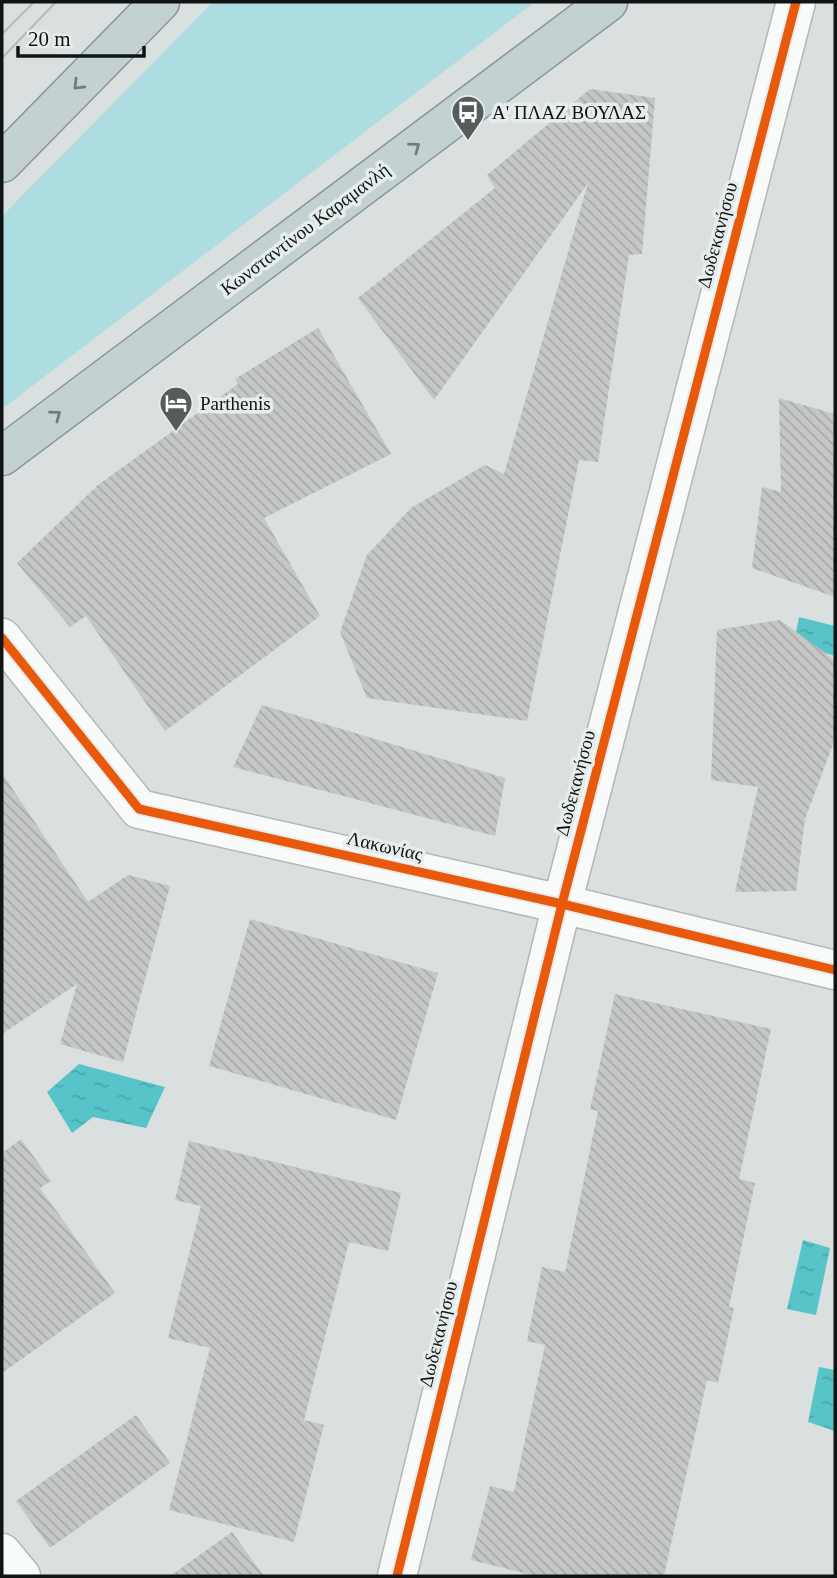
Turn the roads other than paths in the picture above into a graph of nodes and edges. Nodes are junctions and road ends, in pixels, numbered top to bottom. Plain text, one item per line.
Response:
1 (160, 2) edge
2 (608, 2) edge
3 (796, 2) edge
4 (2, 163) edge
5 (2, 456) edge
6 (2, 638) edge
7 (562, 904) junction
8 (835, 970) edge
9 (2, 1553) edge
10 (22, 1576) edge
11 (397, 1576) edge

1 -> 4 highway
5 -> 2 highway, Κωνσταντίνου Καραμανλή
3 - 7 street, Δωδεκανήσου
6 - 7 street, Λακωνίας
7 - 8 street, Λακωνίας
7 - 11 street, Δωδεκανήσου
9 - 10 street

